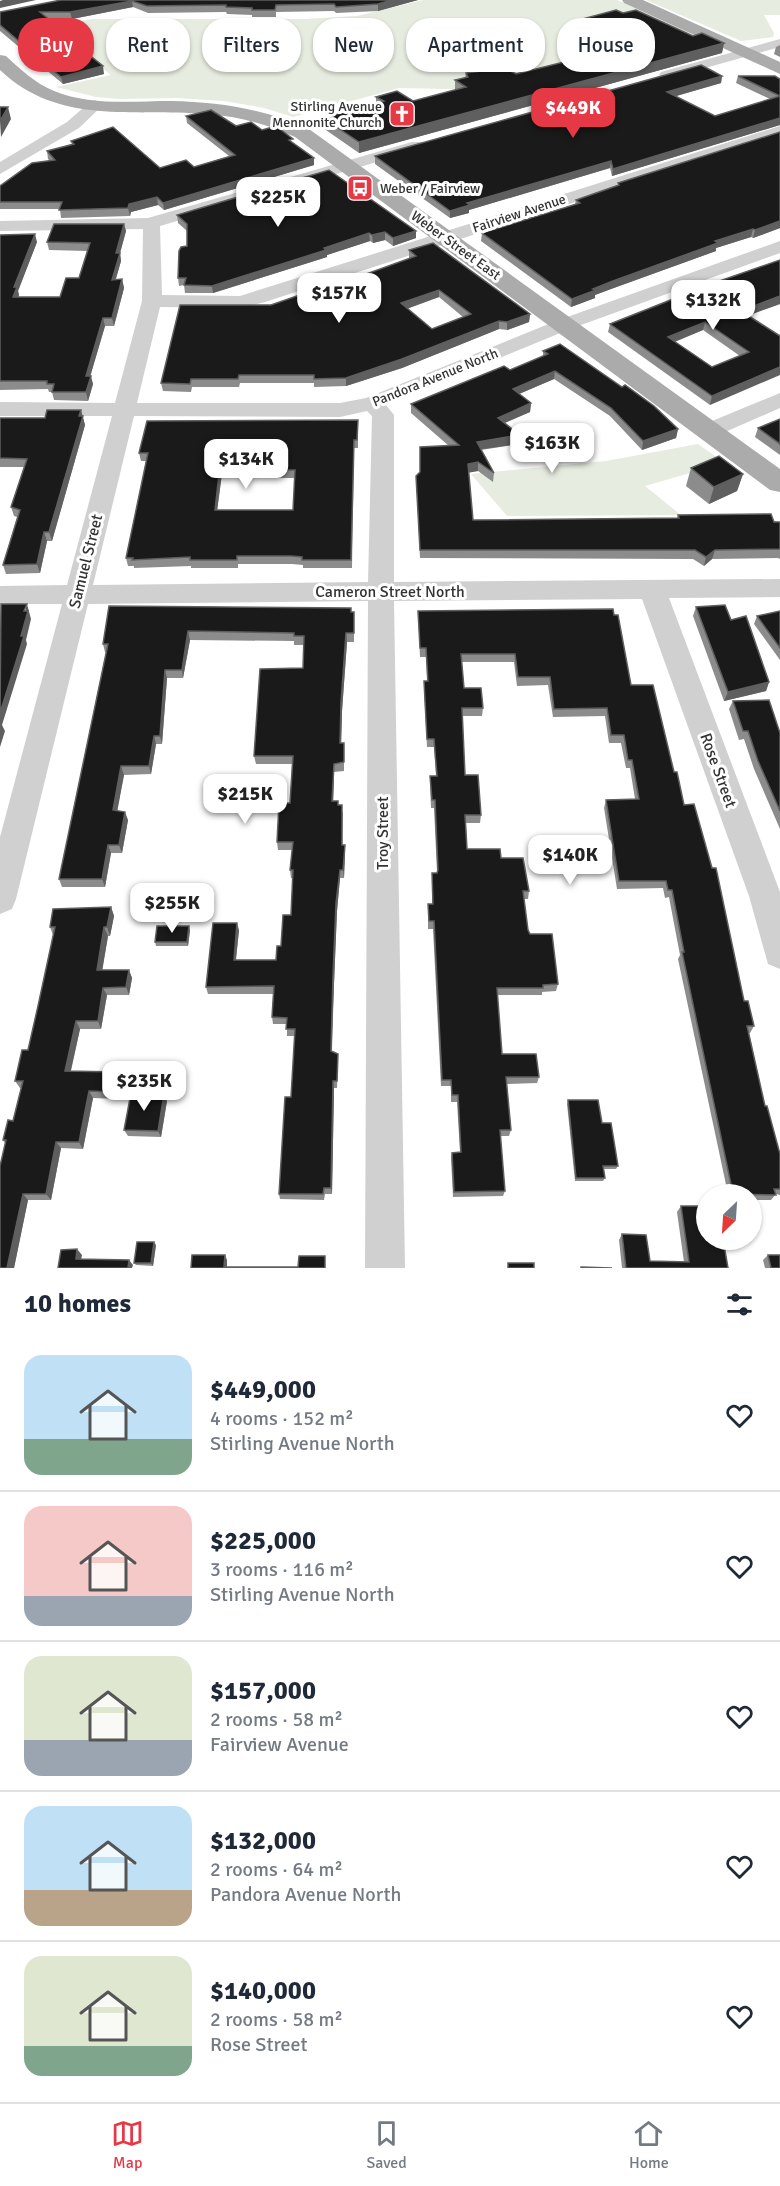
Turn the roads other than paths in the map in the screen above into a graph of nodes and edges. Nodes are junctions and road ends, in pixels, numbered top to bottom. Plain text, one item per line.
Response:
1 (630, 0) edge
2 (780, 43) edge
3 (747, 52) junction
4 (0, 60) edge
5 (780, 69) edge
6 (648, 80) edge
7 (95, 105) junction
8 (780, 131) edge
9 (429, 142) edge
10 (346, 164) junction
11 (0, 169) edge
12 (149, 223) junction
13 (0, 226) edge
14 (444, 237) junction
15 (780, 247) edge
16 (152, 301) junction
17 (563, 325) junction
18 (780, 400) edge
19 (372, 403) junction
20 (123, 409) junction
21 (0, 410) edge
22 (708, 431) junction
23 (780, 483) edge
24 (780, 588) edge
25 (652, 589) junction
26 (381, 591) junction
27 (76, 594) junction
28 (0, 595) edge
29 (0, 899) edge
30 (780, 953) edge
31 (385, 1268) edge

1 - 3 main road
2 - 3 street
3 - 5 main road
3 - 6 street
4 - 7 main road, Weber Street East
7 - 10 main road, Weber Street East
7 - 11 street
8 - 14 street, Fairview Avenue
9 - 10 street
10 - 12 street
10 - 14 main road, Weber Street East
12 - 13 street
12 - 16 street, Samuel Street
14 - 16 street, Fairview Avenue
14 - 17 main road, Weber Street East
15 - 17 street, Pandora Avenue North
16 - 20 street, Samuel Street
17 - 19 street, Pandora Avenue North
17 - 22 main road, Weber Street East
18 - 22 street
19 - 20 street, Pandora Avenue North
19 - 26 street, Troy Street
20 - 21 street, Pandora Avenue North
20 - 27 street, Samuel Street
22 - 23 main road, Weber Street East
24 - 25 street, Cameron Street North
25 - 26 street, Cameron Street North
25 - 30 street, Rose Street
26 - 27 street, Cameron Street North
26 - 31 street, Troy Street
27 - 28 street, Cameron Street North
27 - 29 street, Samuel Street

